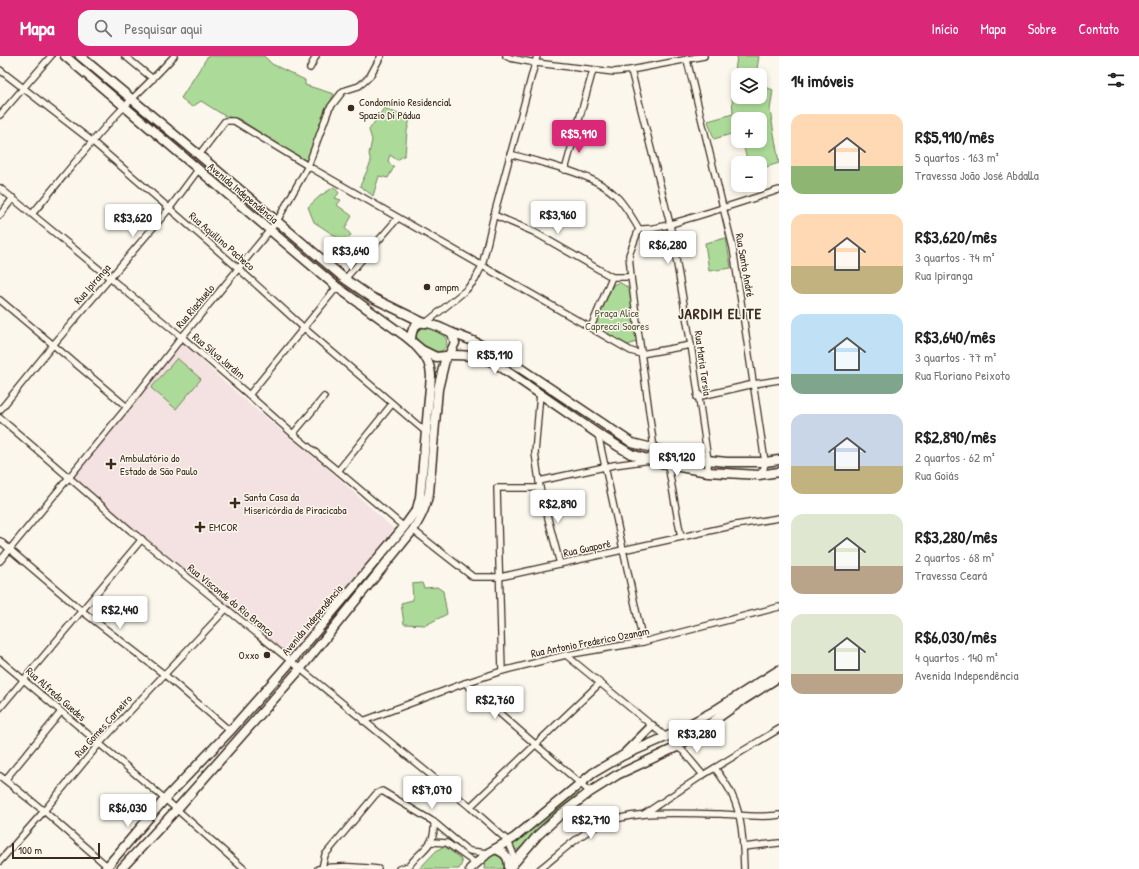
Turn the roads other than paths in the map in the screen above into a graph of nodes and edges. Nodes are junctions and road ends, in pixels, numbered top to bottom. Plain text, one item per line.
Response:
1 (50, 56) edge
2 (65, 56) edge
3 (80, 56) edge
4 (125, 56) edge
5 (174, 56) edge
6 (316, 56) edge
7 (381, 56) edge
8 (506, 56) edge
9 (537, 56) edge
10 (704, 56) edge
11 (687, 60) junction
12 (536, 63) junction
13 (310, 68) dead end
14 (0, 70) edge
15 (593, 70) junction
16 (631, 70) junction
17 (153, 79) junction
18 (23, 89) junction
19 (133, 99) junction
20 (125, 106) junction
21 (0, 115) edge
22 (92, 142) junction
23 (199, 154) junction
24 (510, 154) junction
25 (308, 166) junction
26 (198, 170) junction
27 (565, 170) junction
28 (0, 188) edge
29 (779, 190) edge
30 (13, 198) junction
31 (169, 209) junction
32 (724, 209) junction
33 (32, 214) junction
34 (0, 215) edge
35 (494, 215) junction
36 (398, 218) junction
37 (277, 221) junction
38 (670, 224) junction
39 (638, 229) junction
40 (270, 230) junction
41 (482, 266) junction
42 (239, 269) junction
43 (612, 277) junction
44 (631, 277) junction
45 (110, 278) junction
46 (345, 279) junction
47 (336, 287) junction
48 (0, 300) edge
49 (426, 322) junction
50 (591, 327) junction
51 (304, 328) junction
52 (452, 334) junction
53 (182, 337) junction
54 (413, 342) junction
55 (53, 345) junction
56 (690, 345) junction
57 (641, 354) junction
58 (448, 356) junction
59 (779, 380) edge
60 (754, 384) junction
61 (540, 393) junction
62 (249, 395) junction
63 (324, 397) dead end
64 (697, 397) junction
65 (392, 404) junction
66 (127, 407) junction
67 (0, 410) edge
68 (0, 418) edge
69 (427, 433) junction
70 (293, 434) junction
71 (598, 434) junction
72 (632, 443) junction
73 (653, 449) junction
74 (631, 454) junction
75 (651, 460) junction
76 (708, 460) junction
77 (779, 460) edge
78 (765, 462) junction
79 (629, 463) junction
80 (668, 465) junction
81 (604, 467) junction
82 (338, 471) junction
83 (708, 472) junction
84 (779, 472) edge
85 (759, 475) junction
86 (69, 478) junction
87 (539, 482) junction
88 (540, 488) junction
89 (779, 518) edge
90 (404, 527) junction
91 (413, 530) junction
92 (681, 537) junction
93 (142, 539) junction
94 (0, 541) edge
95 (9, 549) junction
96 (623, 550) junction
97 (0, 561) edge
98 (560, 564) junction
99 (500, 577) junction
100 (779, 607) edge
101 (226, 609) junction
102 (82, 611) junction
103 (643, 642) junction
104 (566, 655) junction
105 (0, 660) edge
106 (291, 661) junction
107 (301, 668) junction
108 (779, 670) edge
109 (502, 671) junction
110 (165, 675) junction
111 (779, 677) edge
112 (24, 680) junction
113 (465, 683) junction
114 (599, 684) junction
115 (0, 708) edge
116 (61, 712) junction
117 (363, 721) junction
118 (652, 726) junction
119 (779, 729) edge
120 (230, 731) junction
121 (666, 737) junction
122 (99, 744) junction
123 (536, 744) junction
124 (677, 747) junction
125 (622, 756) junction
126 (715, 768) junction
127 (703, 775) junction
128 (2, 778) edge
129 (580, 783) junction
130 (590, 792) junction
131 (165, 799) junction
132 (470, 807) junction
133 (177, 809) junction
134 (44, 811) junction
135 (644, 814) junction
136 (739, 815) junction
137 (779, 815) edge
138 (434, 822) junction
139 (432, 842) junction
140 (508, 842) junction
141 (779, 843) edge
142 (743, 847) junction
143 (492, 851) junction
144 (0, 861) edge
145 (408, 867) edge
146 (474, 867) edge
147 (511, 867) edge
148 (106, 868) edge
149 (121, 869) edge
150 (244, 869) edge
151 (320, 869) edge
152 (378, 869) edge
153 (399, 869) edge
154 (540, 869) edge
155 (744, 869) edge

1 - 18 street
2 - 20 main road, Avenida Independência
3 - 19 main road, Avenida Independência
4 - 17 street
5 - 17 street
6 - 13 street
7 - 25 street, Rua Riachuelo
8 - 12 street
9 - 12 street
10 - 11 street
11 - 16 street
11 - 32 street, Rua Santo André
12 - 15 street
12 - 24 street
14 - 18 street, Rua Aquilino Pacheco
15 - 16 street
15 - 27 street
16 - 38 street, Rua Maria Tarsia
17 - 19 street
18 - 21 street
18 - 22 street, Rua Aquilino Pacheco
19 - 20 street
19 - 23 main road, Avenida Independência
20 - 22 street
20 - 26 main road, Avenida Independência
22 - 31 street, Rua Aquilino Pacheco
22 - 33 street
23 - 25 street
23 - 37 main road, Avenida Independência
24 - 27 street
24 - 35 street
25 - 36 street
25 - 37 street, Rua Riachuelo
26 - 31 street, Rua Ipiranga
26 - 40 main road, Avenida Independência
27 - 39 street
28 - 30 street, Rua Silva Jardim
29 - 32 street
30 - 33 street, Rua Silva Jardim
30 - 34 street
31 - 42 street, Rua Aquilino Pacheco
31 - 45 street, Rua Ipiranga
32 - 38 street
32 - 60 street, Rua Santo André
33 - 45 street, Rua Silva Jardim
35 - 41 street
35 - 43 street
36 - 41 street
36 - 46 street
37 - 40 street, Rua Riachuelo
37 - 46 main road, Avenida Independência
38 - 39 street
38 - 56 street, Rua Maria Tarsia
39 - 44 street
40 - 42 street, Rua Riachuelo
40 - 47 main road, Avenida Independência
41 - 49 street
41 - 50 street
42 - 51 street, Rua Aquilino Pacheco
42 - 53 street, Rua Riachuelo
43 - 44 street
43 - 50 street
44 - 57 street
45 - 53 street, Rua Silva Jardim
45 - 55 street, Rua Ipiranga
46 - 49 main road, Avenida Independência
47 - 51 street
47 - 54 main road, Avenida Independência
48 - 55 street
49 - 52 main road
49 - 54 main road
50 - 57 street
51 - 62 street
51 - 65 street, Rua Aquilino Pacheco
52 - 58 main road
52 - 72 main road
53 - 62 street, Rua Silva Jardim
53 - 66 street, Rua Riachuelo
54 - 58 main road
54 - 69 main road, Avenida Independência
55 - 66 street
55 - 67 street, Rua Ipiranga
56 - 57 street
56 - 64 street, Rua Maria Tarsia
57 - 73 street
58 - 61 main road
58 - 91 main road, Avenida Independência
59 - 60 street
60 - 64 street
60 - 78 street, Rua Santo André
61 - 71 main road
61 - 87 street
62 - 70 street, Rua Silva Jardim
63 - 70 street
64 - 76 street, Rua Maria Tarsia
65 - 69 street, Rua Aquilino Pacheco
65 - 82 street
66 - 86 street, Rua Riachuelo
68 - 86 street, Rua Visconde do Rio Branco
69 - 90 main road, Avenida Independência
70 - 82 street, Rua Silva Jardim
71 - 74 main road
71 - 81 street
72 - 73 main road
72 - 74 street
73 - 75 street
73 - 76 main road
74 - 75 main road
74 - 79 street
75 - 79 street
75 - 80 main road
76 - 78 main road
76 - 80 main road
76 - 83 street, Rua Maria Tarsia
77 - 78 main road
78 - 85 street
79 - 81 street
80 - 83 main road
80 - 92 street
81 - 87 street
81 - 96 street
82 - 90 street, Rua Silva Jardim
83 - 85 main road
84 - 85 main road
86 - 93 street, Rua Visconde do Rio Branco
86 - 95 street, Rua Riachuelo
87 - 88 street
88 - 98 street
88 - 99 street
89 - 92 street, Rua Guaporé
90 - 106 main road, Avenida Independência
91 - 99 street, Rua Guaporé
91 - 107 main road, Avenida Independência
92 - 96 street, Rua Guaporé
93 - 101 street, Rua Visconde do Rio Branco
93 - 102 street
94 - 95 street
95 - 97 street, Rua Riachuelo
95 - 102 street
96 - 98 street, Rua Guaporé
96 - 103 street
98 - 99 street, Rua Guaporé
99 - 109 street
100 - 103 street, Rua Antonio Frederico Ozanam
101 - 106 street, Rua Visconde do Rio Branco
101 - 110 street, Rua Gomes Carneiro
102 - 110 street
102 - 112 street
103 - 104 street, Rua Antonio Frederico Ozanam
104 - 109 street, Rua Antonio Frederico Ozanam
104 - 114 street
105 - 112 street, Rua Alfredo Guedes
106 - 107 street, Rua Visconde do Rio Branco
106 - 120 main road, Avenida Independência
107 - 117 street, Rua Visconde do Rio Branco
107 - 133 main road, Avenida Independência
108 - 121 main road
109 - 113 street, Rua Antonio Frederico Ozanam
110 - 120 street
110 - 122 street, Rua Gomes Carneiro
111 - 124 main road
112 - 115 street
112 - 116 street, Rua Alfredo Guedes
113 - 117 street, Rua Antonio Frederico Ozanam
113 - 123 street
114 - 118 street
114 - 123 street
116 - 122 street, Rua Alfredo Guedes
116 - 128 street
117 - 132 street, Rua Visconde do Rio Branco
118 - 121 street
118 - 125 main road
119 - 126 street
120 - 131 main road, Avenida Independência
121 - 124 main road
121 - 125 main road
122 - 131 street, Rua Alfredo Guedes
122 - 134 street, Rua Gomes Carneiro
123 - 129 street
123 - 132 street
124 - 127 street
124 - 130 main road
125 - 129 main road
126 - 127 street
126 - 136 street
127 - 135 street
128 - 134 street
129 - 130 street
129 - 140 main road
130 - 147 main road
131 - 133 street, Rua Alfredo Guedes
131 - 148 main road, Avenida Independência
132 - 140 street, Rua Visconde do Rio Branco
133 - 149 main road, Avenida Independência
133 - 150 street, Rua Alfredo Guedes
134 - 144 street, Rua Gomes Carneiro
134 - 148 street
135 - 136 street
135 - 154 street
136 - 137 street
136 - 142 street
138 - 139 street
138 - 143 street
138 - 151 street
139 - 145 street
139 - 146 street
140 - 143 main road
140 - 147 street
141 - 142 street
142 - 155 street
143 - 146 main road
143 - 147 main road
145 - 153 street
151 - 152 street

